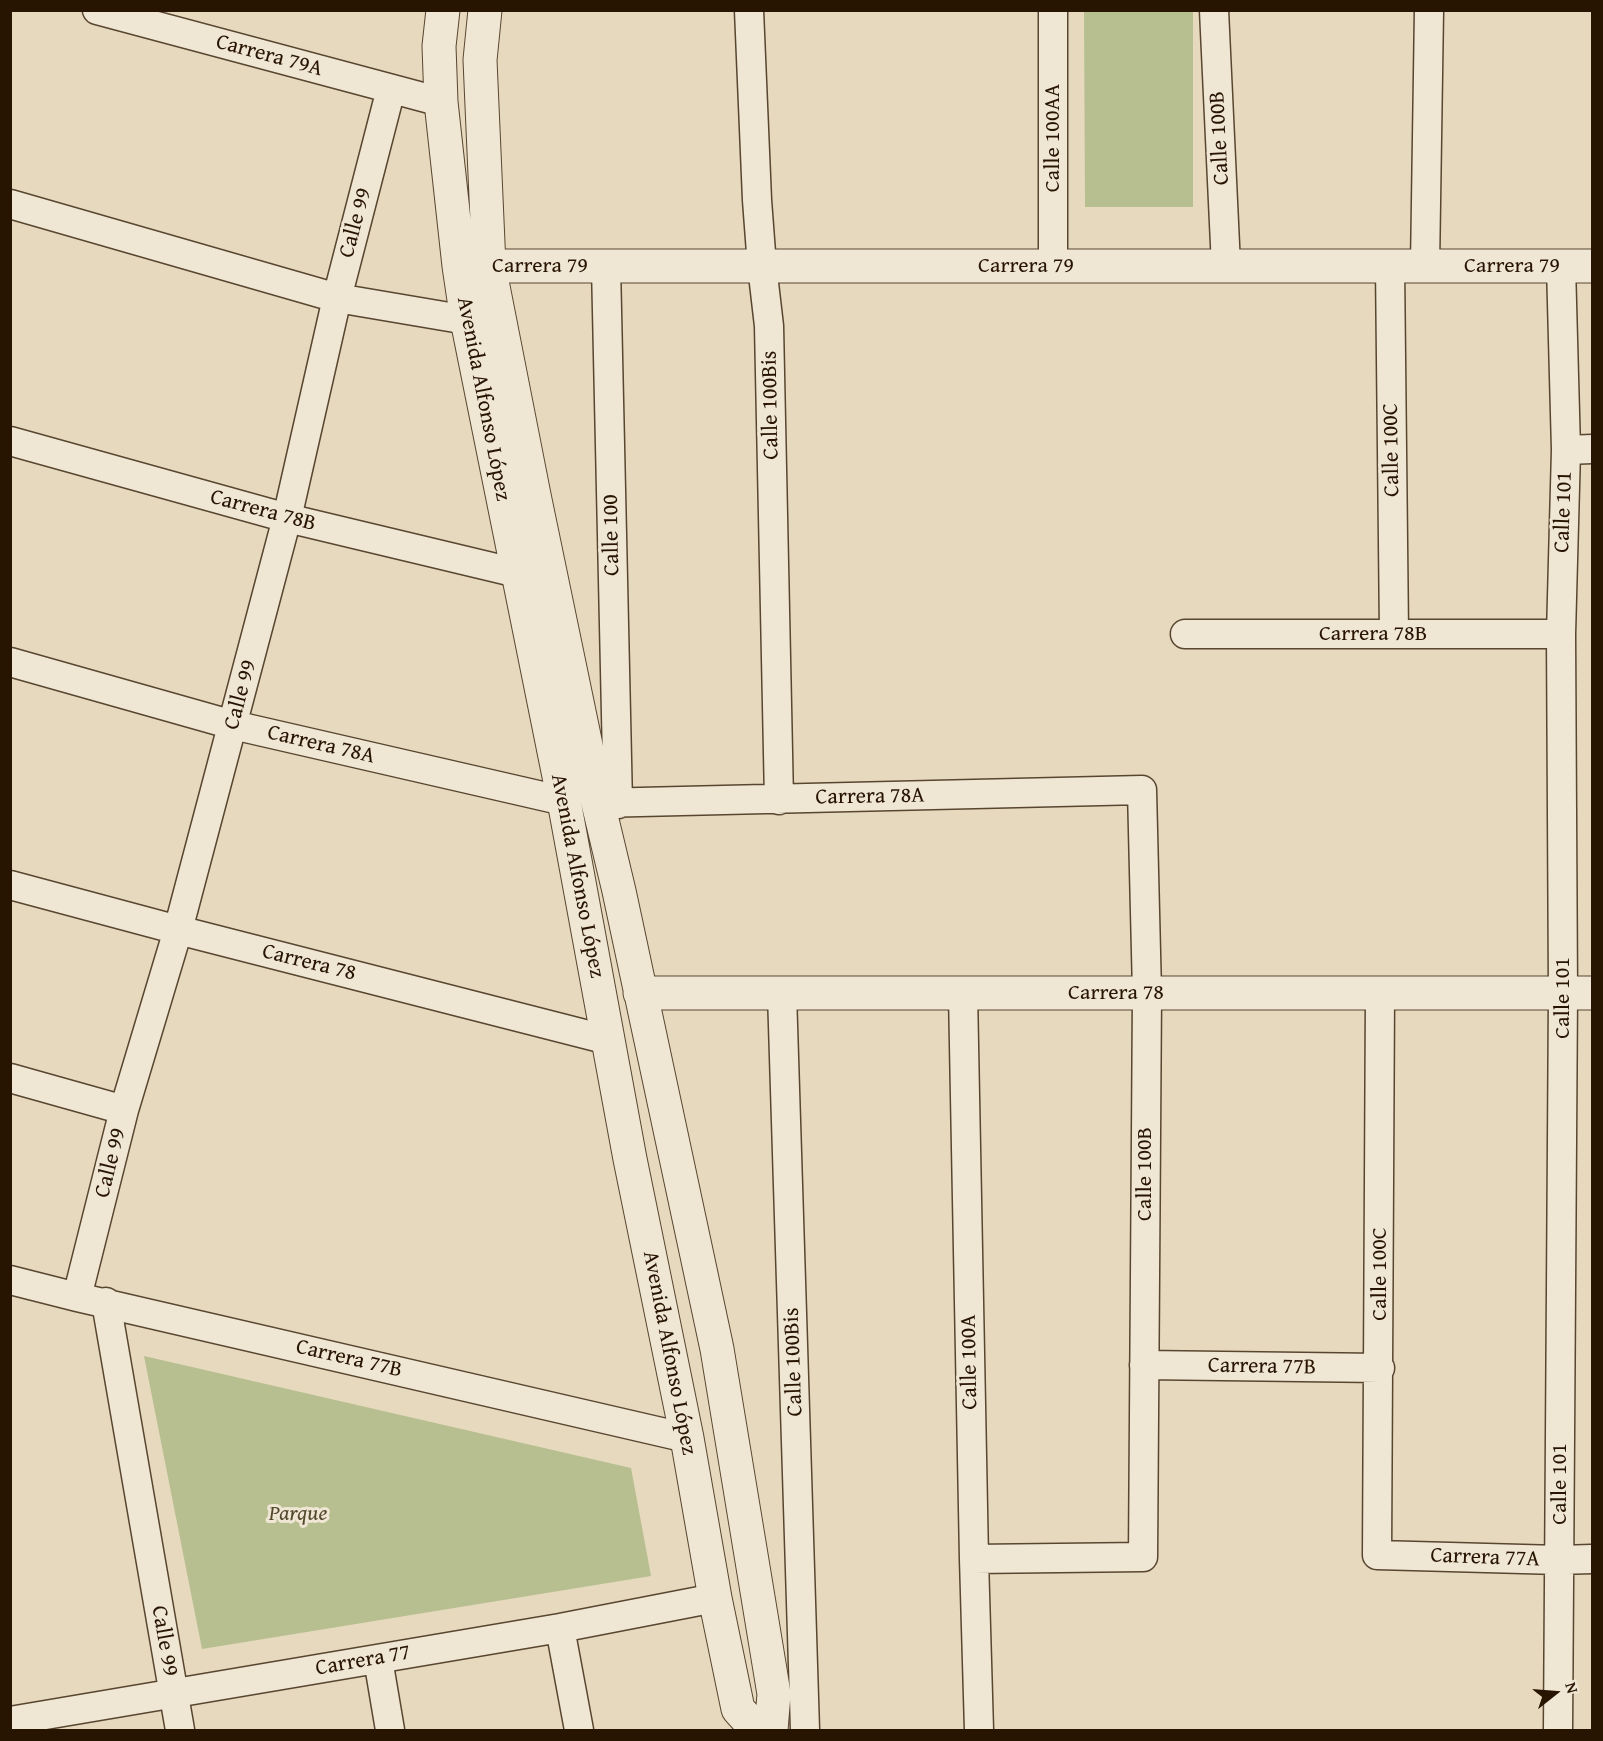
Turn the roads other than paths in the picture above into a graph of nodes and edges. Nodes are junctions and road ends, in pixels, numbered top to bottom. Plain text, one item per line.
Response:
1 (97, 10) edge
2 (443, 10) edge
3 (485, 10) edge
4 (749, 10) edge
5 (1053, 10) edge
6 (1214, 10) edge
7 (1429, 10) edge
8 (391, 89) junction
9 (441, 102) junction
10 (10, 204) edge
11 (474, 266) junction
12 (606, 266) junction
13 (762, 266) junction
14 (1053, 266) junction
15 (1226, 266) junction
16 (1390, 266) junction
17 (1425, 266) junction
18 (1577, 266) edge
19 (337, 298) junction
20 (467, 320) junction
21 (10, 441) edge
22 (1579, 450) edge
23 (287, 519) junction
24 (517, 573) junction
25 (1185, 634) dead end
26 (1394, 634) junction
27 (1560, 634) junction
28 (10, 662) edge
29 (233, 725) junction
30 (1142, 790) joint
31 (779, 800) junction
32 (564, 801) junction
33 (608, 803) junction
34 (10, 885) edge
35 (178, 930) junction
36 (640, 993) junction
37 (782, 993) junction
38 (963, 993) junction
39 (1147, 993) junction
40 (1380, 993) junction
41 (1578, 993) edge
42 (608, 1040) junction
43 (10, 1078) edge
44 (124, 1110) junction
45 (10, 1280) edge
46 (77, 1297) junction
47 (106, 1302) junction
48 (1144, 1365) junction
49 (1380, 1368) junction
50 (687, 1438) junction
51 (1377, 1554) joint
52 (974, 1559) junction
53 (1593, 1559) edge
54 (1559, 1560) junction
55 (716, 1598) junction
56 (560, 1628) junction
57 (378, 1659) junction
58 (173, 1693) junction
59 (10, 1721) edge
60 (180, 1731) edge
61 (390, 1731) edge
62 (579, 1731) edge
63 (757, 1731) edge
64 (771, 1731) edge
65 (806, 1731) edge
66 (979, 1731) edge
67 (1558, 1731) edge

1 - 8 street, Carrera 79A
2 - 9 street, Avenida Alfonso López
3 - 11 street, Avenida Alfonso López
4 - 13 street, Calle 100Bis
5 - 14 street, Calle 100AA
6 - 15 street, Calle 100B
7 - 17 street
8 - 9 street, Carrera 79A
8 - 19 street, Calle 99
9 - 11 street, Avenida Alfonso López
10 - 19 street
11 - 12 street, Carrera 79
11 - 20 street, Avenida Alfonso López
11 - 33 street, Avenida Alfonso López
12 - 13 street, Carrera 79
12 - 33 street, Calle 100
13 - 14 street, Carrera 79
13 - 31 street, Calle 100Bis
14 - 15 street, Carrera 79
15 - 16 street, Carrera 79
16 - 17 street, Carrera 79
16 - 26 street, Calle 100C
17 - 18 street, Carrera 79
18 - 22 street, Calle 101
19 - 20 street
19 - 23 street, Calle 99
20 - 24 street, Avenida Alfonso López
21 - 23 street, Carrera 78B
22 - 27 street, Calle 101
23 - 24 street, Carrera 78B
23 - 29 street, Calle 99
24 - 32 street, Avenida Alfonso López
25 - 26 street, Carrera 78B
26 - 27 street, Carrera 78B
27 - 41 street, Calle 101
28 - 29 street, Carrera 78A
29 - 32 street, Carrera 78A
29 - 35 street, Calle 99
30 - 31 street, Carrera 78A
30 - 39 street, Calle 100B
31 - 33 street, Carrera 78A
32 - 42 street, Avenida Alfonso López
33 - 36 street, Avenida Alfonso López
34 - 35 street, Carrera 78
35 - 42 street, Carrera 78
35 - 44 street, Calle 99
36 - 37 street, Carrera 78
36 - 64 street, Avenida Alfonso López
37 - 38 street, Carrera 78
37 - 65 street, Calle 100Bis
38 - 39 street, Carrera 78
38 - 52 street, Calle 100A
39 - 40 street, Carrera 78
39 - 48 street, Calle 100B
40 - 41 street, Carrera 78
40 - 49 street, Calle 100C
41 - 54 street, Calle 101
42 - 50 street, Avenida Alfonso López
43 - 44 street
44 - 46 street, Calle 99
45 - 46 street, Carrera 77B
46 - 47 street, Carrera 77B
47 - 50 street, Carrera 77B
47 - 58 street, Calle 99
48 - 49 street, Carrera 77B
48 - 52 street, Calle 100B
49 - 51 street, Calle 100C
50 - 55 street, Avenida Alfonso López
51 - 54 street, Carrera 77A
52 - 66 street, Calle 100A
53 - 54 street, Carrera 77A
54 - 67 street, Calle 101
55 - 56 street, Carrera 77
55 - 63 street, Avenida Alfonso López
56 - 57 street, Carrera 77
56 - 62 street
57 - 58 street, Carrera 77
57 - 61 street
58 - 59 street, Carrera 77
58 - 60 street, Calle 99

